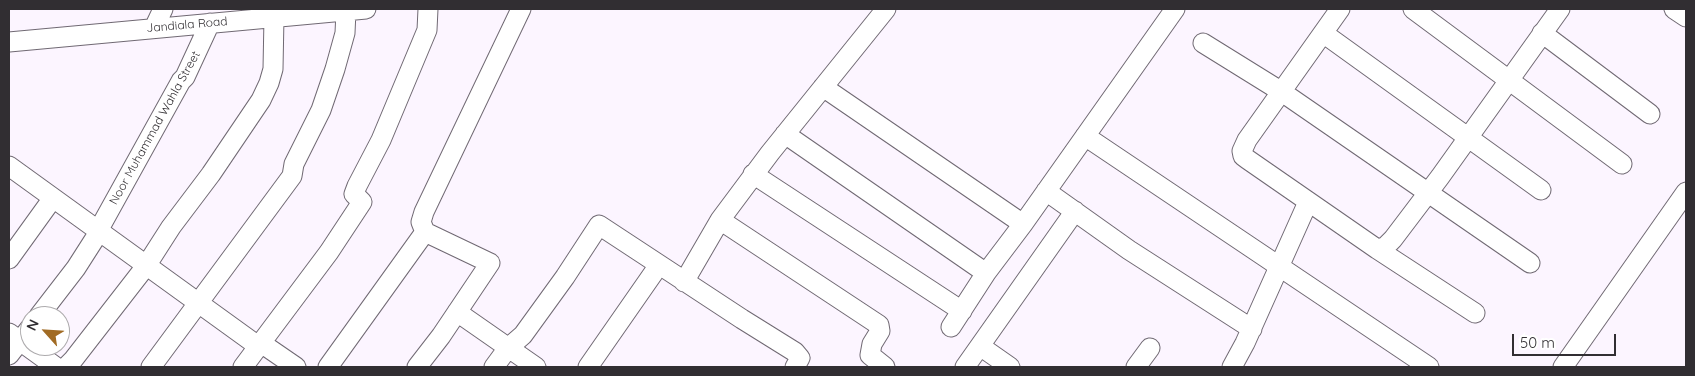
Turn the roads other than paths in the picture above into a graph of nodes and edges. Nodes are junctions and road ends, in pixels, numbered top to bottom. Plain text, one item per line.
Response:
1 (163, 9) edge
2 (366, 9) edge
3 (428, 9) edge
4 (521, 9) edge
5 (886, 9) edge
6 (1176, 9) edge
7 (1340, 9) edge
8 (1413, 9) edge
9 (1560, 9) edge
10 (1674, 9) edge
11 (346, 11) junction
12 (274, 17) junction
13 (1686, 17) edge
14 (210, 23) junction
15 (154, 28) junction
16 (1323, 33) junction
17 (1542, 33) junction
18 (9, 42) edge
19 (1203, 43) dead end
20 (1509, 80) junction
21 (823, 87) junction
22 (1282, 92) junction
23 (1650, 114) dead end
24 (785, 134) junction
25 (1085, 136) junction
26 (1468, 137) junction
27 (1622, 164) dead end
28 (9, 166) edge
29 (754, 174) junction
30 (1541, 190) dead end
31 (1046, 191) junction
32 (1686, 192) edge
33 (1428, 193) junction
34 (53, 198) junction
35 (1308, 202) junction
36 (1075, 211) junction
37 (720, 220) junction
38 (1023, 224) junction
39 (99, 232) junction
40 (425, 232) junction
41 (1377, 249) junction
42 (9, 259) edge
43 (1530, 263) dead end
44 (659, 265) junction
45 (146, 266) junction
46 (1280, 266) junction
47 (986, 273) junction
48 (684, 282) junction
49 (199, 304) junction
50 (47, 306) edge
51 (962, 311) junction
52 (457, 312) junction
53 (1475, 313) dead end
54 (951, 327) dead end
55 (1252, 329) junction
56 (17, 339) edge
57 (258, 346) junction
58 (980, 346) junction
59 (508, 348) junction
60 (1150, 348) dead end
61 (56, 367) edge
62 (66, 367) edge
63 (151, 367) edge
64 (243, 367) edge
65 (296, 367) edge
66 (328, 367) edge
67 (417, 367) edge
68 (494, 367) edge
69 (536, 367) edge
70 (588, 367) edge
71 (795, 367) edge
72 (885, 367) edge
73 (965, 367) edge
74 (1010, 367) edge
75 (1136, 367) edge
76 (1232, 367) edge
77 (1429, 367) edge
78 (1563, 367) edge

1 - 15 street
2 - 11 street, Jandiala Road
3 - 57 street
4 - 40 street
5 - 21 street
6 - 25 street
7 - 16 street
8 - 20 street
9 - 17 street
10 - 13 street
11 - 12 street, Jandiala Road
11 - 49 street
12 - 14 street, Jandiala Road
12 - 45 street
14 - 15 street, Jandiala Road
14 - 39 street, Noor Muhammad Wahla Street
15 - 18 street, Jandiala Road
16 - 22 street
16 - 26 street
17 - 20 street
17 - 23 street
19 - 22 street
20 - 26 street
20 - 27 street
21 - 24 street
21 - 38 street
22 - 33 street
22 - 35 street
24 - 29 street
24 - 47 street
25 - 31 street
25 - 46 street
26 - 30 street
26 - 33 street
28 - 34 street
29 - 37 street
29 - 51 street
31 - 36 street
31 - 38 street
32 - 78 street
33 - 41 street
33 - 43 street
34 - 39 street
34 - 42 street
35 - 41 street
35 - 46 street
36 - 55 street
36 - 58 street
37 - 48 street
37 - 72 street
38 - 47 street
39 - 45 street
39 - 50 street, Noor Muhammad Wahla Street
40 - 52 street
40 - 66 street
41 - 53 street
44 - 48 street
44 - 59 street
44 - 70 street
45 - 49 street
45 - 62 street
46 - 55 street
46 - 77 street
47 - 51 street
48 - 71 street
49 - 57 street
49 - 63 street
51 - 54 street
52 - 59 street
52 - 67 street
55 - 76 street
56 - 61 street
57 - 64 street
57 - 65 street
58 - 73 street
58 - 74 street
59 - 68 street
59 - 69 street
60 - 75 street

